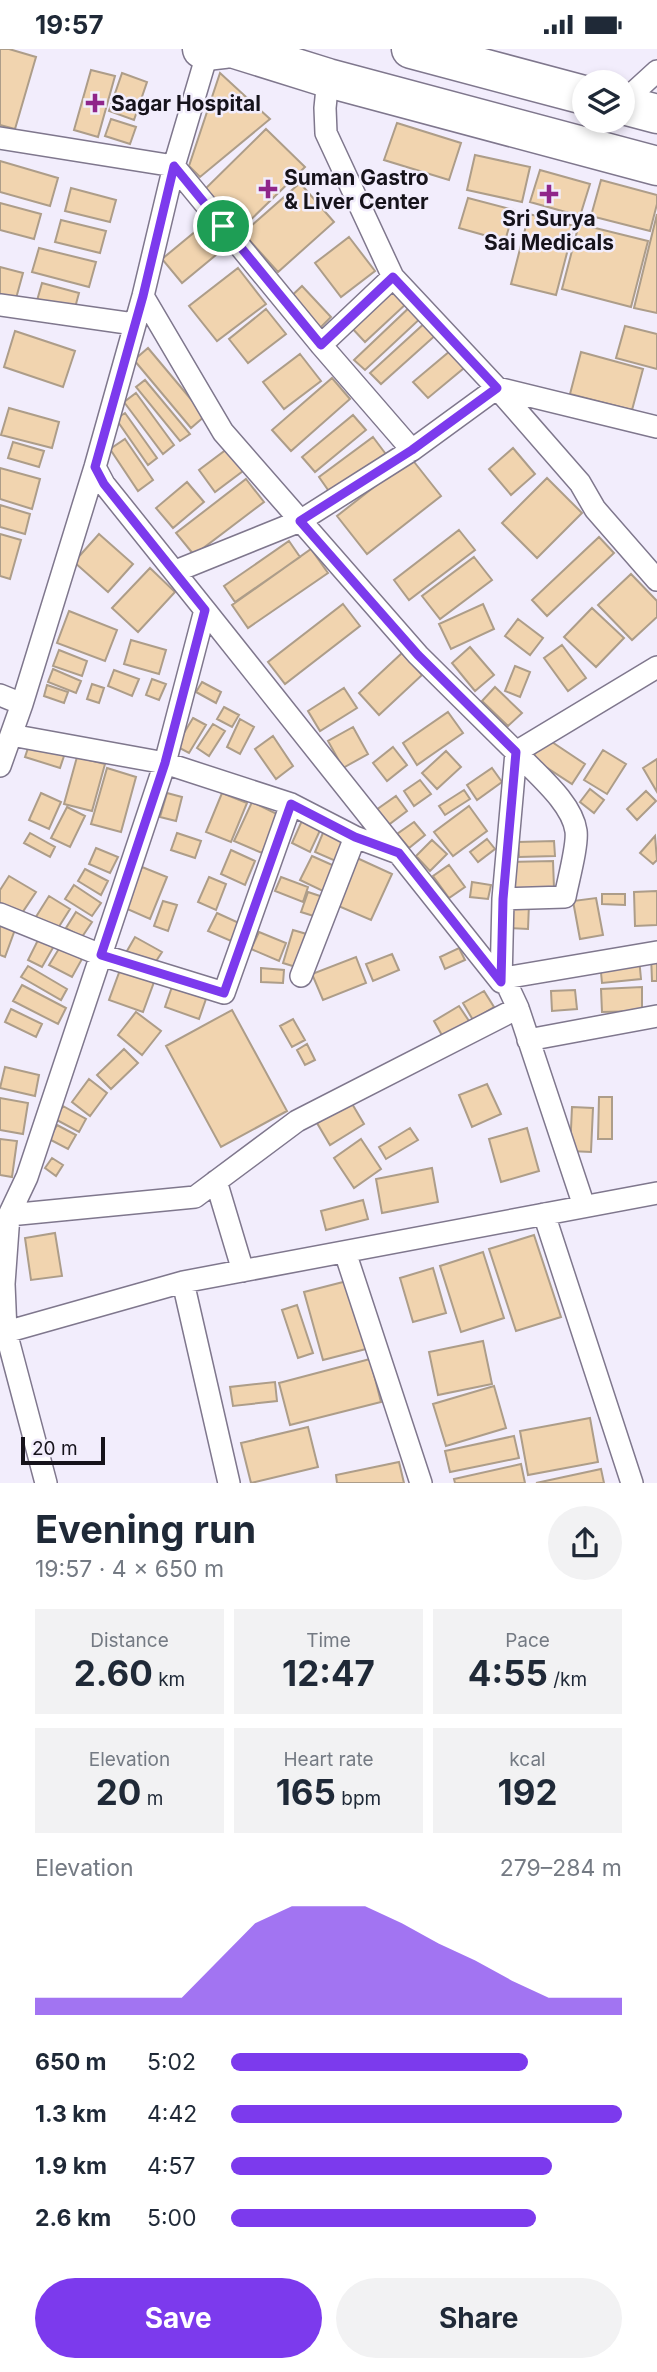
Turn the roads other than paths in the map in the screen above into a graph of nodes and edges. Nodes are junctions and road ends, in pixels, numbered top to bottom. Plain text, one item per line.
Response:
1 (411, 49) edge
2 (217, 50) edge
3 (657, 71) edge
4 (328, 78) junction
5 (572, 92) edge
6 (635, 92) edge
7 (635, 107) edge
8 (657, 114) edge
9 (0, 138) edge
10 (174, 166) junction
11 (657, 166) edge
12 (393, 277) junction
13 (143, 296) junction
14 (0, 305) edge
15 (134, 324) junction
16 (321, 345) junction
17 (497, 388) junction
18 (657, 427) edge
19 (412, 450) junction
20 (95, 467) junction
21 (300, 521) junction
22 (176, 571) junction
23 (657, 580) edge
24 (205, 610) junction
25 (657, 667) edge
26 (0, 695) edge
27 (22, 703) junction
28 (11, 735) junction
29 (516, 752) junction
30 (165, 763) junction
31 (0, 766) edge
32 (291, 804) junction
33 (355, 837) junction
34 (399, 853) junction
35 (503, 899) junction
36 (0, 914) edge
37 (657, 952) edge
38 (101, 955) junction
39 (301, 976) dead end
40 (502, 980) junction
41 (518, 1008) junction
42 (657, 1016) edge
43 (528, 1040) junction
44 (216, 1181) junction
45 (657, 1193) edge
46 (584, 1206) junction
47 (9, 1215) junction
48 (544, 1215) junction
49 (345, 1252) junction
50 (243, 1271) junction
51 (183, 1282) junction
52 (3, 1332) edge
53 (46, 1483) edge
54 (229, 1483) edge
55 (421, 1483) edge
56 (632, 1483) edge

1 - 5 highway
2 - 4 highway
2 - 10 street
3 - 6 street
4 - 11 highway
4 - 12 street
7 - 8 highway
9 - 10 street
10 - 13 street
10 - 16 street
12 - 16 street
12 - 17 street
13 - 15 street
13 - 21 street
14 - 15 street
15 - 20 street
16 - 19 street
17 - 18 street
17 - 19 street
17 - 23 street
19 - 21 street
20 - 22 street
20 - 27 street
21 - 22 street
21 - 29 street
22 - 24 street
24 - 30 street
24 - 34 street
25 - 29 street
26 - 27 street
27 - 28 street
28 - 30 street
28 - 31 street
29 - 35 street
29 - 35 street
30 - 32 street
30 - 38 street
32 - 33 street
32 - 38 street
33 - 34 street
33 - 39 street
34 - 40 street
35 - 40 street
36 - 38 street
37 - 40 street
38 - 47 street
40 - 41 street
41 - 43 street
41 - 44 street
42 - 43 street
43 - 46 street
44 - 47 street
44 - 50 street
45 - 46 street
46 - 48 street
47 - 52 street
48 - 49 street
48 - 56 street
49 - 50 street
49 - 55 street
50 - 51 street
51 - 52 street
51 - 54 street
52 - 53 street

